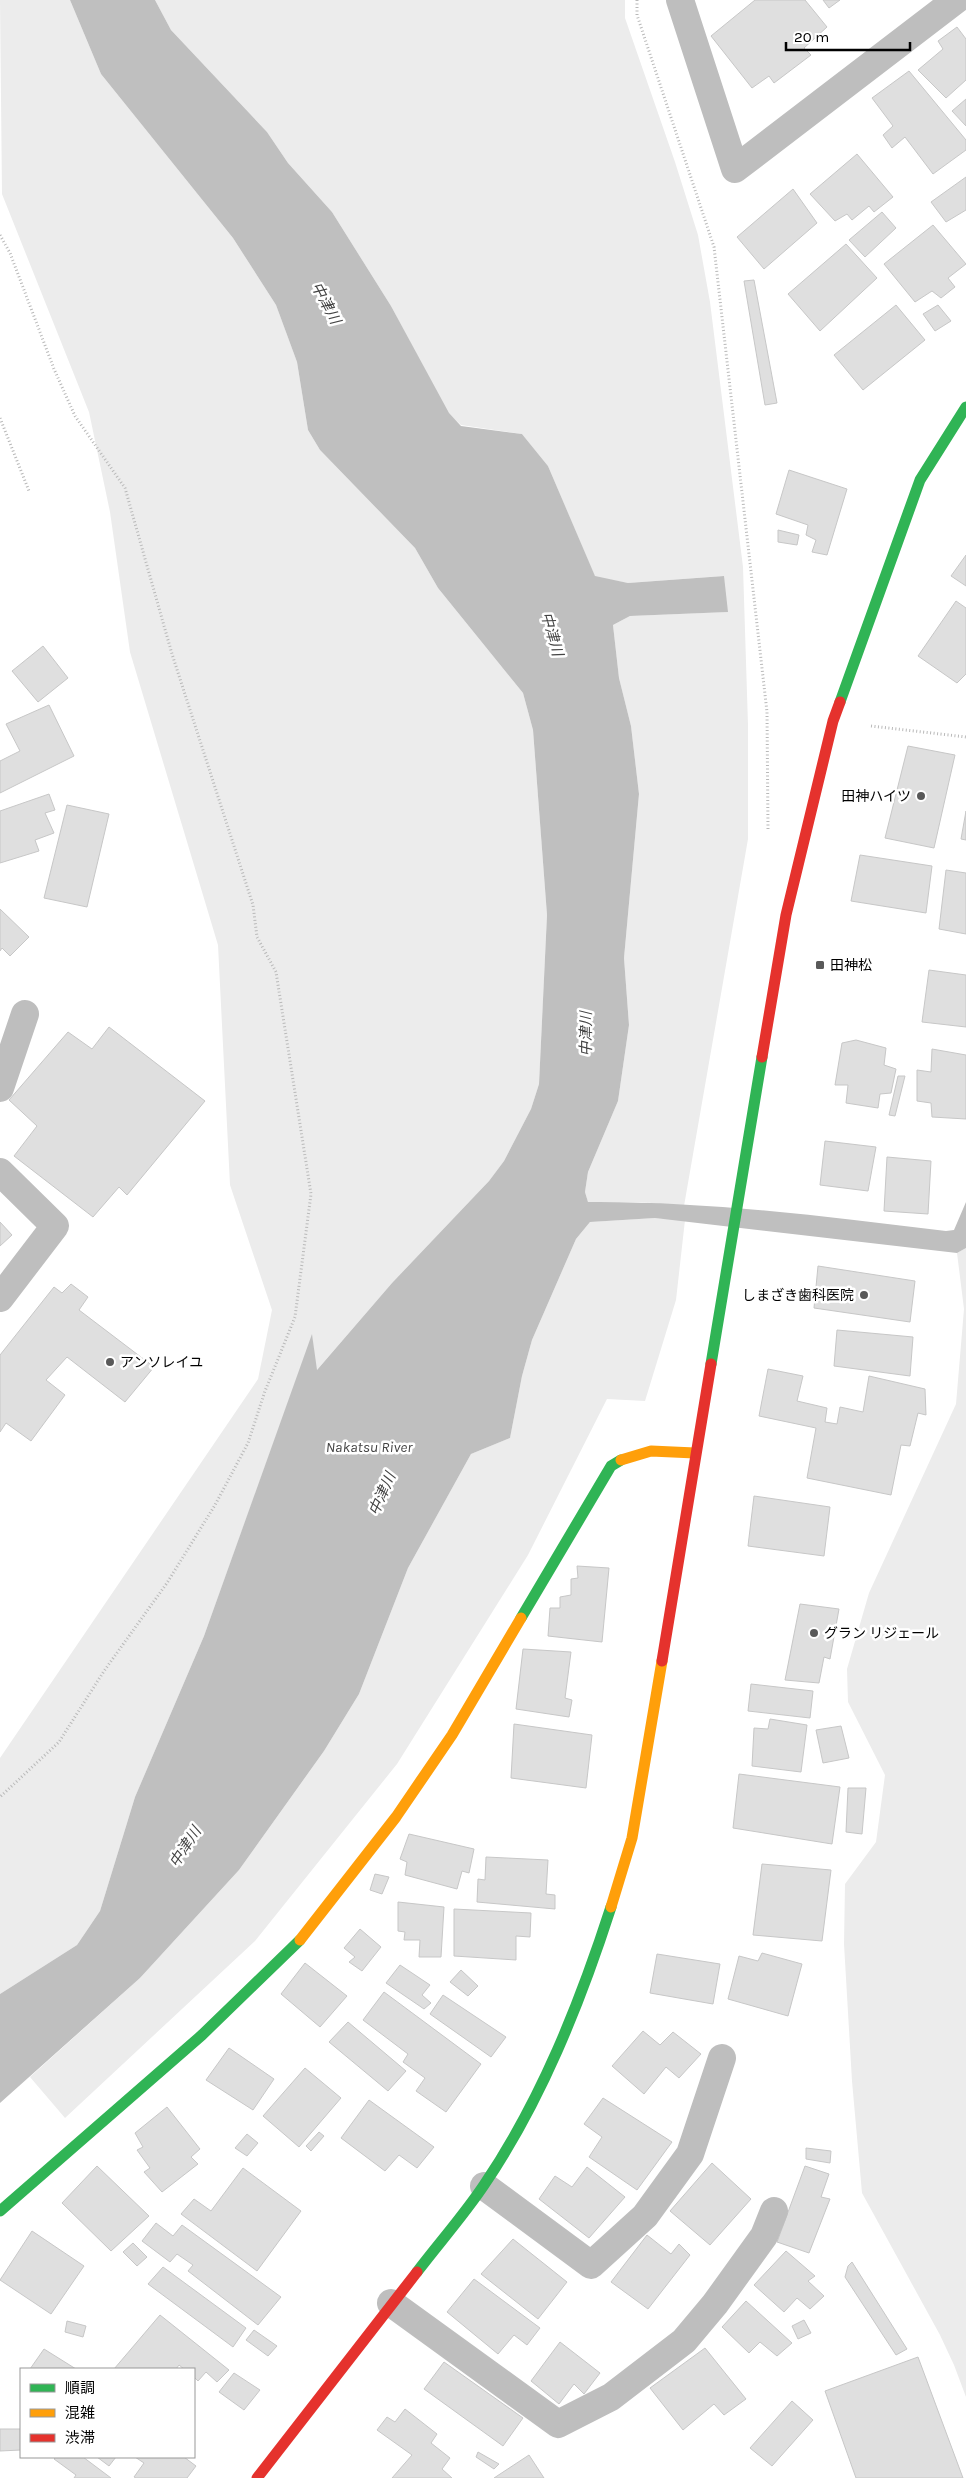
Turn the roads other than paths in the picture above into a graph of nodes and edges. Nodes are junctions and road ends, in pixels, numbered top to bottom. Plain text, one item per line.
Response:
1 (680, 0) edge
2 (956, 0) edge
3 (966, 407) edge
4 (25, 1014) dead end
5 (0, 1088) edge
6 (0, 1172) edge
7 (0, 1298) edge
8 (695, 1453) junction
9 (722, 2058) dead end
10 (484, 2186) junction
11 (0, 2211) edge
12 (774, 2211) dead end
13 (391, 2303) junction
14 (257, 2478) edge

1 - 2 street
3 - 8 street
4 - 5 street
6 - 7 street
8 - 10 street
8 - 11 street
9 - 10 street
10 - 13 street
12 - 13 street
13 - 14 street

